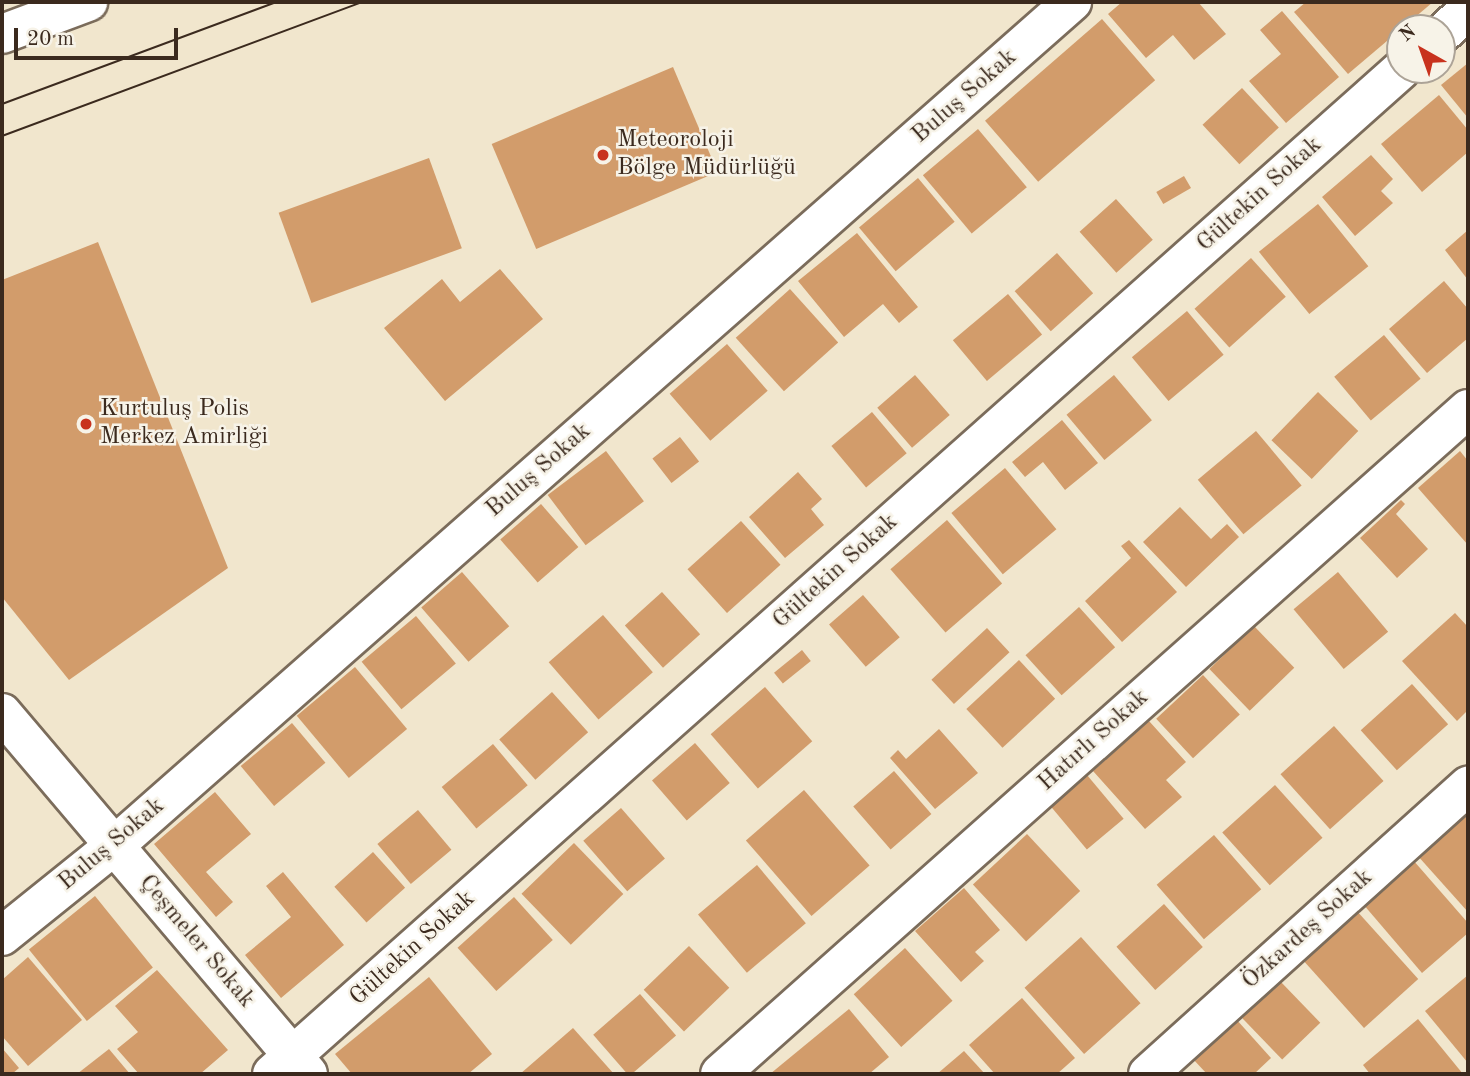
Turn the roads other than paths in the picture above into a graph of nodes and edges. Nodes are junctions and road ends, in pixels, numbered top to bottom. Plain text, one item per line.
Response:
1 (88, 2) edge
2 (1072, 2) edge
3 (2, 34) edge
4 (1386, 83) edge
5 (1468, 409) edge
6 (2, 713) edge
7 (1468, 786) edge
8 (114, 846) junction
9 (2, 936) edge
10 (291, 1068) edge
11 (720, 1074) edge
12 (1148, 1074) edge

1 - 3 street
2 - 8 street, Buluş Sokak
4 - 10 street, Gültekin Sokak
5 - 11 street, Hatırlı Sokak
6 - 8 street, Çeşmeler Sokak
7 - 12 street, Özkardeş Sokak
8 - 9 street, Buluş Sokak
8 - 10 street, Çeşmeler Sokak

